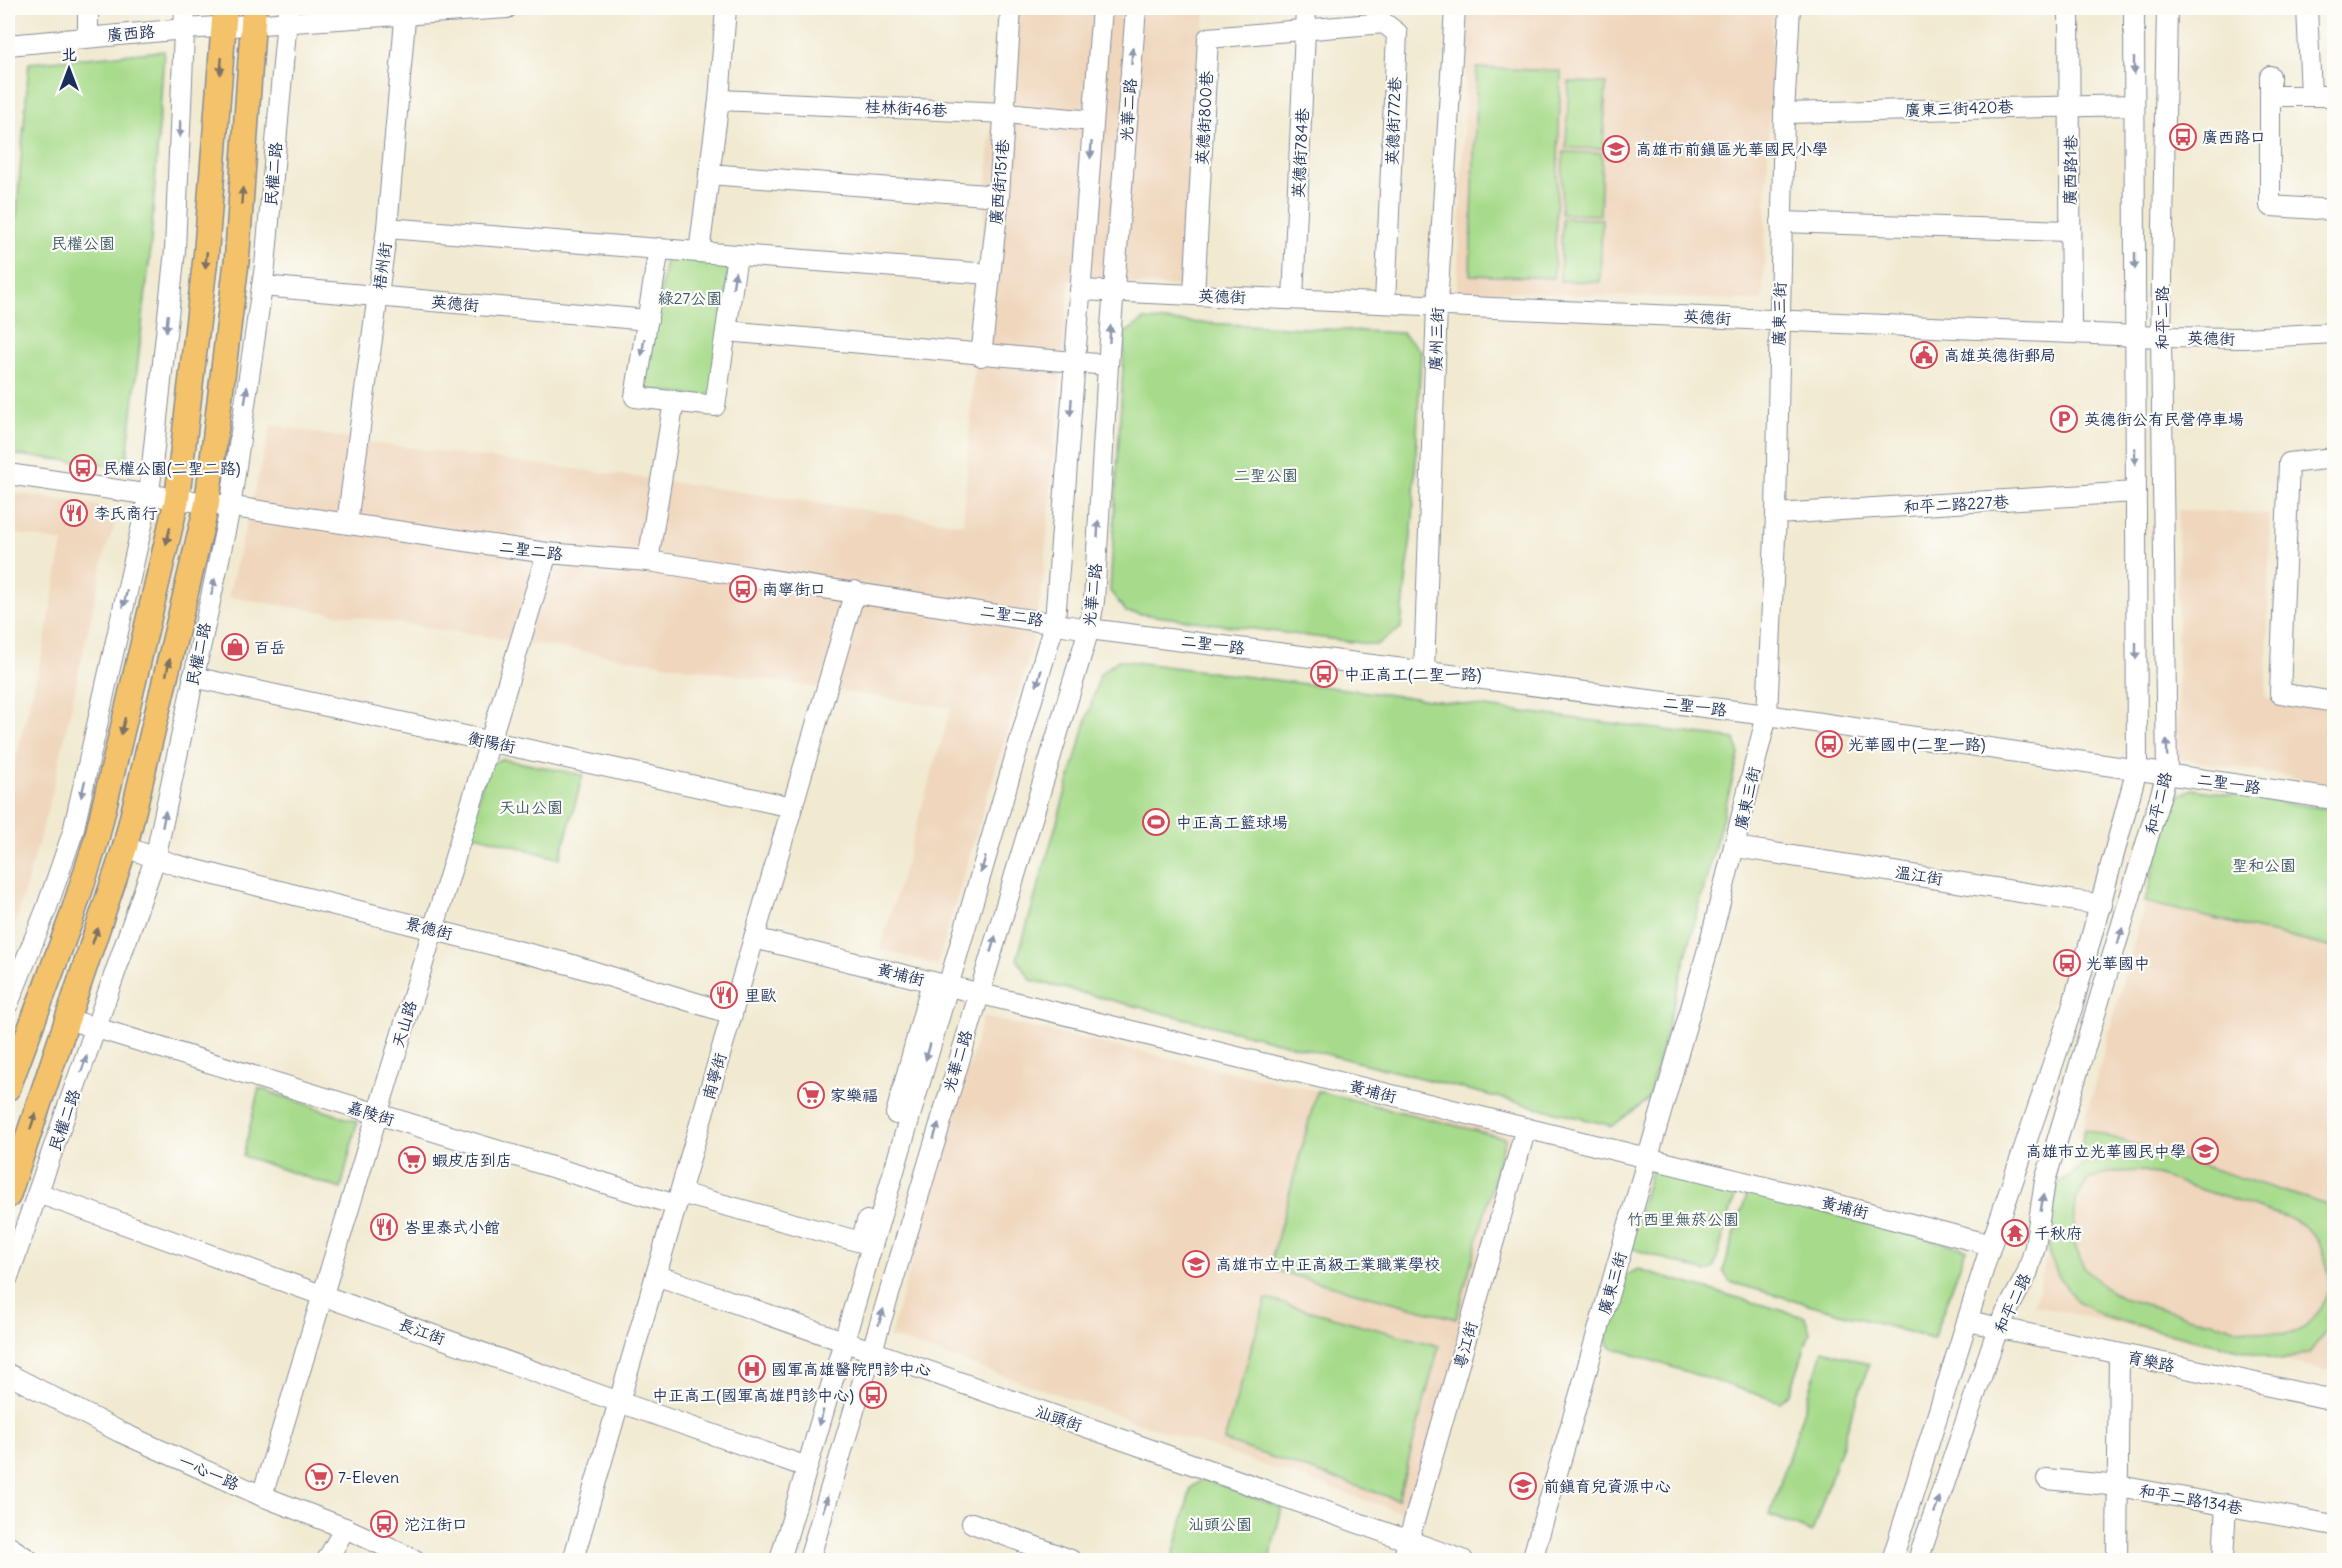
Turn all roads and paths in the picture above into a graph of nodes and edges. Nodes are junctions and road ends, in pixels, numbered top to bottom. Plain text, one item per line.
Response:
1 (88, 8) edge
2 (185, 8) edge
3 (507, 8) edge
4 (726, 8) edge
5 (1011, 8) edge
6 (1102, 8) edge
7 (1136, 8) edge
8 (1306, 8) edge
9 (1455, 8) edge
10 (1790, 8) edge
11 (2069, 8) edge
12 (2134, 8) edge
13 (2167, 8) edge
14 (2307, 8) edge
15 (406, 11) edge
16 (288, 15) edge
17 (255, 16) edge
18 (225, 17) edge
19 (185, 29) junction
20 (1306, 30) junction
21 (88, 37) junction
22 (8, 45) edge
23 (2270, 76) dead end
24 (2311, 94) junction
25 (2270, 96) junction
26 (2334, 96) edge
27 (719, 100) junction
28 (2071, 105) junction
29 (2134, 105) junction
30 (1005, 113) junction
31 (1784, 113) junction
32 (1093, 122) junction
33 (709, 174) junction
34 (999, 196) junction
35 (2334, 210) edge
36 (1781, 222) junction
37 (387, 228) junction
38 (2069, 231) junction
39 (659, 248) junction
40 (699, 252) junction
41 (737, 255) junction
42 (990, 274) junction
43 (262, 286) junction
44 (1080, 290) junction
45 (1113, 292) junction
46 (1194, 295) junction
47 (378, 296) junction
48 (1293, 299) junction
49 (1385, 303) junction
50 (1437, 306) junction
51 (648, 320) junction
52 (1779, 320) junction
53 (726, 331) junction
54 (2071, 332) junction
55 (2334, 333) edge
56 (2136, 335) junction
57 (2161, 337) junction
58 (981, 356) junction
59 (1074, 362) junction
60 (1108, 365) junction
61 (674, 401) junction
62 (2334, 458) edge
63 (8, 474) edge
64 (2135, 492) junction
65 (149, 494) junction
66 (177, 499) junction
67 (218, 506) junction
68 (1776, 514) junction
69 (347, 523) junction
70 (547, 553) junction
71 (648, 561) junction
72 (855, 591) junction
73 (1055, 621) junction
74 (1089, 629) junction
75 (1424, 670) junction
76 (193, 677) junction
77 (2334, 702) edge
78 (1767, 715) junction
79 (490, 741) junction
80 (2137, 769) junction
81 (2168, 774) junction
82 (2334, 799) edge
83 (792, 807) junction
84 (125, 847) junction
85 (1736, 847) junction
86 (155, 859) junction
87 (2102, 905) junction
88 (433, 929) junction
89 (754, 938) junction
90 (939, 984) junction
91 (977, 993) junction
92 (8, 1004) edge
93 (2072, 1008) junction
94 (732, 1014) junction
95 (2097, 1016) junction
96 (67, 1019) junction
97 (96, 1028) junction
98 (8, 1089) edge
99 (377, 1115) junction
100 (1526, 1128) junction
101 (899, 1151) junction
102 (928, 1159) junction
103 (1648, 1159) junction
104 (38, 1193) junction
105 (8, 1196) edge
106 (678, 1199) junction
107 (861, 1242) junction
108 (1991, 1245) junction
109 (656, 1275) junction
110 (8, 1277) edge
111 (323, 1295) junction
112 (1968, 1321) junction
113 (1998, 1328) junction
114 (839, 1340) junction
115 (871, 1351) junction
116 (2119, 1354) junction
117 (8, 1374) edge
118 (2334, 1400) edge
119 (619, 1402) junction
120 (807, 1467) junction
121 (2047, 1479) dead end
122 (2119, 1486) junction
123 (262, 1496) junction
124 (2226, 1504) junction
125 (972, 1523) dead end
126 (2334, 1526) edge
127 (345, 1527) junction
128 (1408, 1541) junction
129 (8, 1546) edge
130 (29, 1560) edge
131 (327, 1560) edge
132 (415, 1560) edge
133 (573, 1560) edge
134 (780, 1560) edge
135 (809, 1560) edge
136 (1071, 1560) edge
137 (1403, 1560) edge
138 (1463, 1560) edge
139 (1532, 1560) edge
140 (1892, 1560) edge
141 (1918, 1560) edge
142 (2117, 1560) edge
143 (2223, 1560) edge

1 - 21 street
2 - 19 street
3 - 15 street, 廣西路
4 - 27 street
5 - 30 street, 廣西街151巷
6 - 32 street, 光華二路
45 -> 7 street, 光華二路
8 - 20 street, 英德街784巷
9 - 50 street, 廣州三街
10 - 31 street, 廣東三街
11 - 28 street, 廣西路1巷
12 -> 29 street, 和平二路
13 - 57 street, 和平二路
14 - 24 street
15 - 16 street, 廣西路
15 - 37 street, 梧州街
16 - 17 street, 廣西路
16 - 43 street, 民權二路
17 - 18 street, 廣西路
67 -> 17 main road, 民權二路
18 - 19 street, 廣西路
18 -> 66 main road
19 - 21 street, 廣西路
19 -> 65 street
20 - 46 street, 英德街800巷
20 - 48 street, 英德街784巷
20 - 49 street, 英德街772巷
21 - 22 street, 廣西路
23 - 25 street
24 - 25 street
24 - 26 street
25 - 35 street
27 - 30 street, 桂林街46巷
27 - 33 street
28 - 29 street, 廣東三街420巷
28 - 31 street, 廣東三街420巷
28 - 38 street, 廣西路1巷
29 -> 56 street, 和平二路
30 - 32 street, 桂林街46巷
30 - 34 street, 廣西街151巷
31 - 36 street, 廣東三街
32 -> 44 street, 光華二路
33 - 34 street
33 - 40 street
34 - 42 street, 廣西街151巷
36 - 38 street
36 - 52 street, 廣東三街
37 - 39 street
37 - 47 street, 梧州街
38 - 54 street, 廣西路1巷
39 - 40 street
39 - 51 street
40 - 41 street
41 - 42 street
53 -> 41 street
42 - 58 street, 廣西街151巷
43 - 47 street, 英德街
67 -> 43 street, 民權二路
44 - 45 street, 英德街
44 - 59 street, 光華二路
45 - 46 street, 英德街
60 -> 45 street, 光華二路
46 - 48 street, 英德街
47 - 51 street, 英德街
47 - 69 street, 梧州街
48 - 49 street, 英德街
49 - 50 street, 英德街
50 - 52 street, 英德街
50 - 75 street, 廣州三街
51 -> 61 street
52 - 54 street, 英德街
52 - 68 street, 廣東三街
53 - 58 street
53 - 61 street
54 - 56 street, 英德街
55 - 57 street, 英德街
56 - 57 street, 英德街
56 -> 64 street, 和平二路
81 -> 57 street, 和平二路
58 - 59 street
59 - 60 street
59 -> 73 street, 光華二路
74 -> 60 street, 光華二路
61 - 71 street
62 - 77 street
63 - 65 street, 二聖二路
64 - 68 street, 和平二路227巷
64 -> 80 street, 和平二路
65 - 66 street, 二聖二路
65 -> 92 street
66 - 67 street, 二聖二路
66 -> 98 main road
67 - 69 street, 二聖二路
76 -> 67 street, 民權二路
84 -> 67 main road, 民權二路
68 - 78 street, 廣東三街
69 - 70 street, 二聖二路
70 - 71 street, 二聖二路
70 - 79 street, 天山路
71 - 72 street, 二聖二路
72 - 73 street, 二聖二路
72 - 83 street, 南寧街
73 - 74 street, 二聖一路
73 -> 90 street, 光華二路
74 - 75 street, 二聖一路
91 -> 74 street, 光華二路
75 - 78 street, 二聖一路
76 - 79 street, 衡陽街
86 -> 76 street, 民權二路
78 - 80 street, 二聖一路
78 - 85 street, 廣東三街
79 - 83 street, 衡陽街
79 - 88 street, 天山路
80 - 81 street, 二聖一路
80 - 87 street, 和平二路
81 - 82 street, 二聖一路
95 -> 81 street, 和平二路
83 - 89 street, 南寧街
84 - 86 street, 景德街
96 -> 84 main road, 民權二路
85 - 87 street, 溫江街
85 - 103 street, 廣東三街
86 - 88 street, 景德街
86 - 97 street, 民權二路
87 - 93 street, 和平二路
88 - 94 street, 景德街
88 - 99 street, 天山路
89 - 90 street, 黃埔街
89 - 94 street, 南寧街
90 - 91 street, 黃埔街
90 -> 101 street, 光華二路
90 - 107 street
91 - 100 street, 黃埔街
102 -> 91 street, 光華二路
93 - 95 street
93 - 108 street, 和平二路
94 - 106 street, 南寧街
113 -> 95 street, 和平二路
96 - 97 street, 嘉陵街
105 -> 96 main road, 民權二路
97 - 99 street, 嘉陵街
104 -> 97 street, 民權二路
99 - 106 street, 嘉陵街
99 - 111 street, 天山路
100 - 103 street, 黃埔街
100 - 128 street, 粵江街
101 - 102 street
101 - 114 street, 光華二路
115 -> 102 street, 光華二路
103 - 108 street, 黃埔街
103 - 139 street, 廣東三街
104 - 110 street, 民權二路
104 - 111 street, 長江街
106 - 107 street, 嘉陵街
106 - 109 street, 南寧街
107 - 114 street
108 - 112 street, 和平二路
109 - 114 street, 汕頭街
109 - 119 street, 南寧街
111 - 119 street, 長江街
111 - 123 street, 天山路
112 - 113 street, 育樂路
112 - 140 street, 和平二路
113 - 116 street, 育樂路
141 -> 113 street, 和平二路
114 - 115 street, 汕頭街
114 -> 120 street, 光華二路
115 - 128 street, 汕頭街
135 -> 115 street, 光華二路
116 - 118 street, 育樂路
116 - 122 street
117 - 123 street, 一心一路
119 - 120 street, 長江街
119 - 133 street, 南寧街
120 - 134 street, 光華二路
121 - 122 street, 和平二路134巷
122 - 124 street, 和平二路134巷
122 - 142 street
123 - 127 street, 一心一路
124 - 126 street, 和平二路134巷
124 - 143 street
125 - 136 street
127 - 131 street
127 - 132 street, 一心一路
128 - 137 street, 粵江街
128 - 138 street, 汕頭街
129 - 130 street

